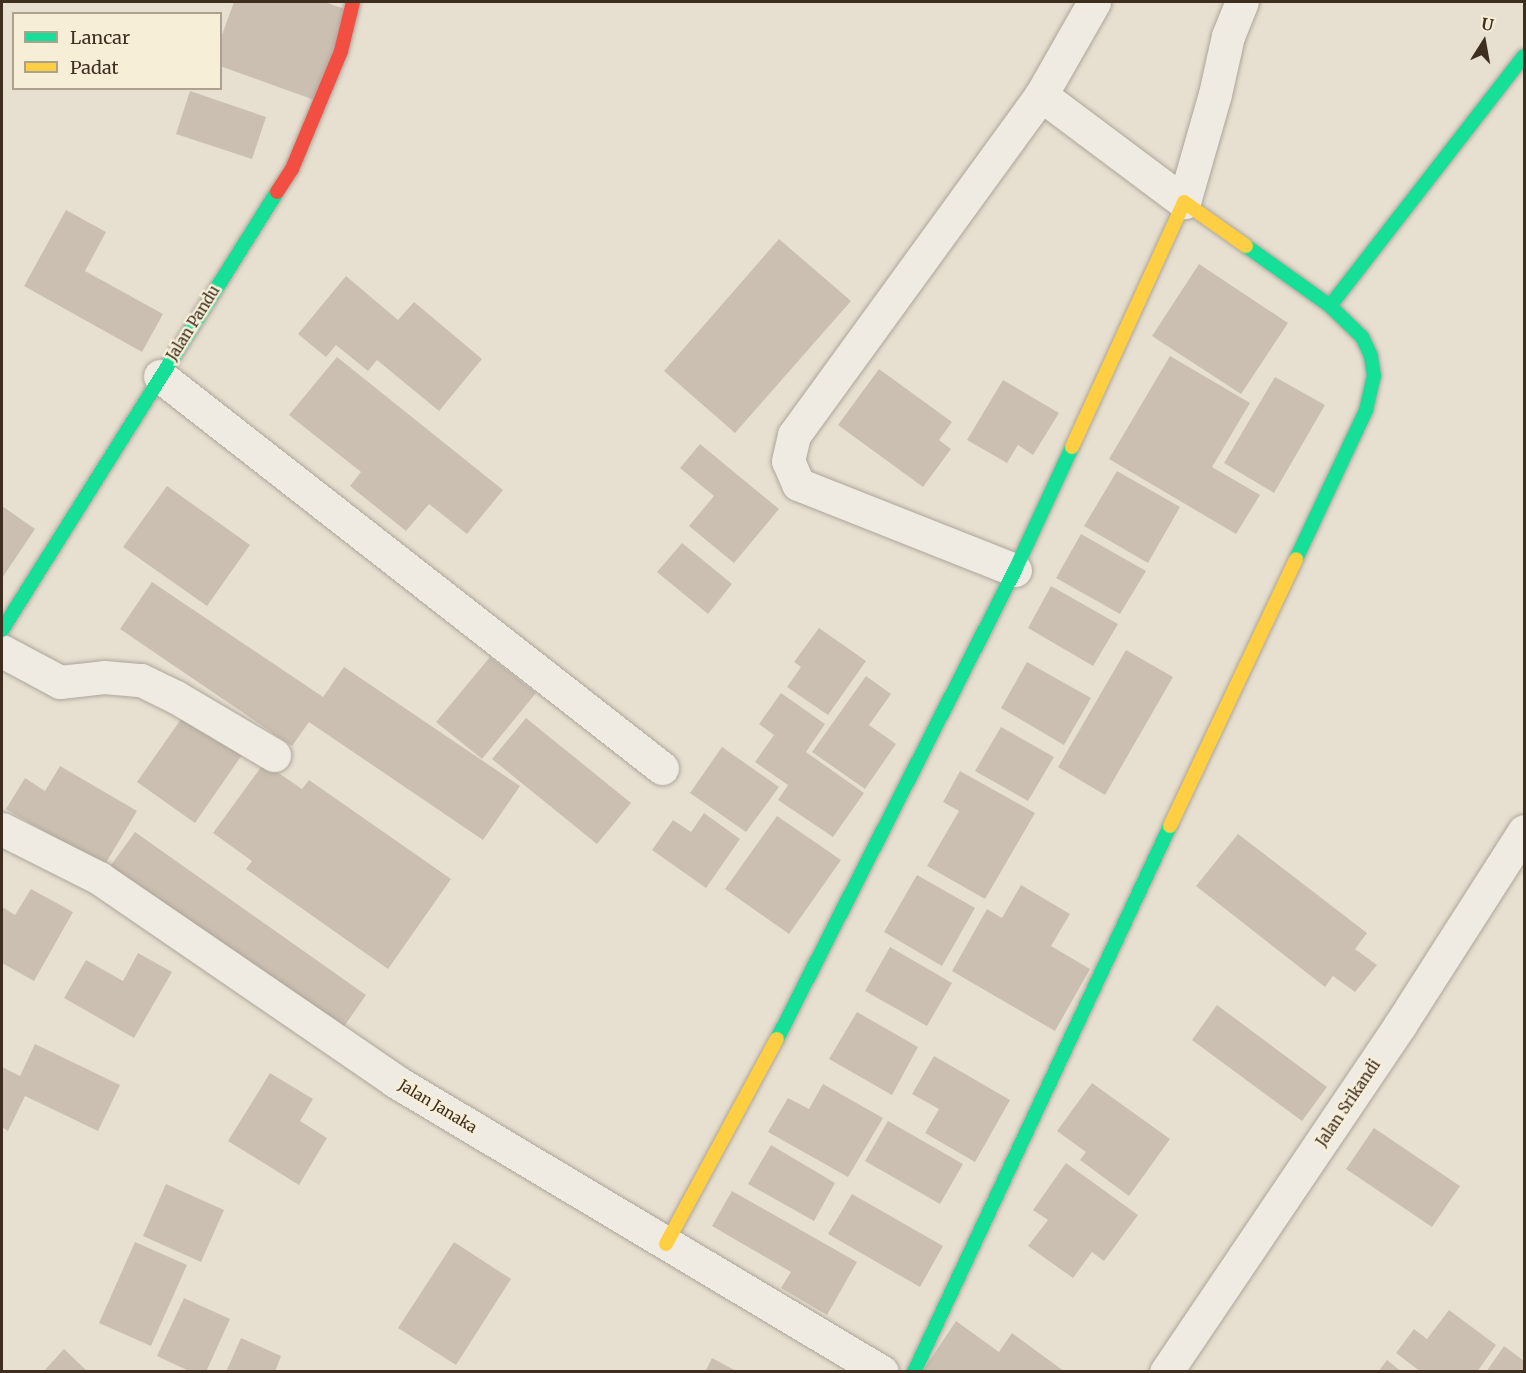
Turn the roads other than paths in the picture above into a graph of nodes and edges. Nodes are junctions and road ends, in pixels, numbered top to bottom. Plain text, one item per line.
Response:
1 (353, 2) edge
2 (1094, 2) edge
3 (1242, 2) edge
4 (1524, 56) edge
5 (1041, 95) junction
6 (1184, 202) junction
7 (1330, 306) junction
8 (160, 376) junction
9 (1015, 570) junction
10 (2, 630) edge
11 (2, 651) edge
12 (274, 755) dead end
13 (662, 768) dead end
14 (2, 829) edge
15 (1524, 831) edge
16 (666, 1244) junction
17 (882, 1371) edge
18 (914, 1371) edge
19 (1166, 1371) edge

1 - 8 street, Jalan Pandu
2 - 5 street
3 - 6 street
4 - 7 street
5 - 6 street
5 - 9 street
6 - 7 street
6 - 9 street
7 - 18 street
8 - 10 street, Jalan Pandu
8 - 13 street
9 - 16 street
11 - 12 street
14 - 16 street, Jalan Janaka
15 - 19 street, Jalan Srikandi
16 - 17 street, Jalan Janaka

